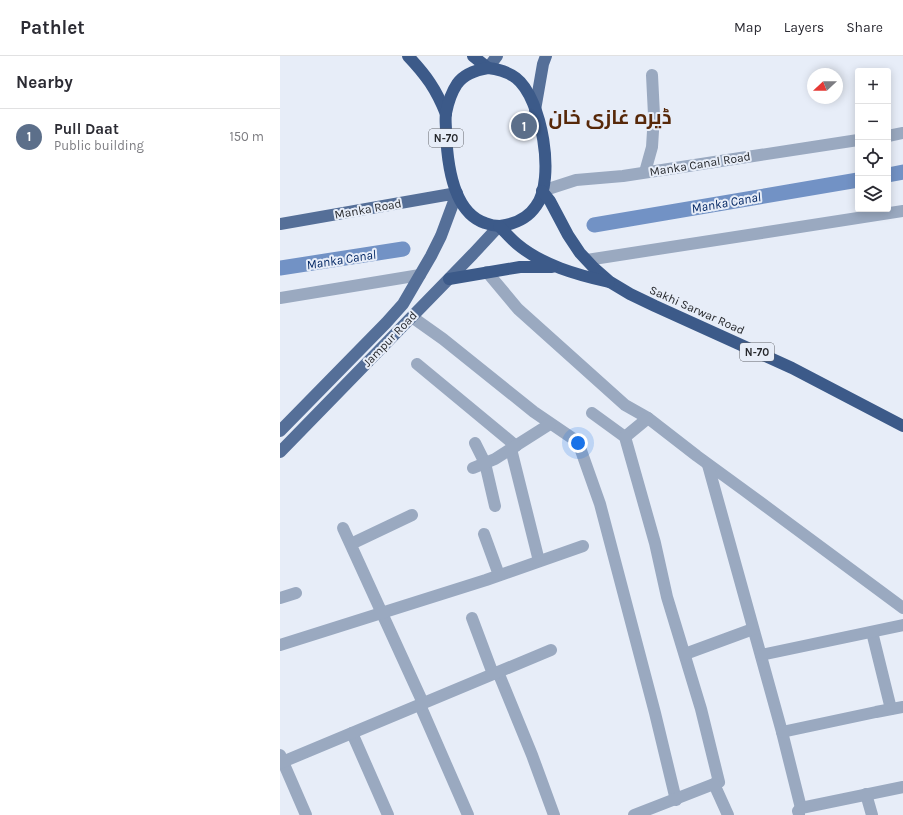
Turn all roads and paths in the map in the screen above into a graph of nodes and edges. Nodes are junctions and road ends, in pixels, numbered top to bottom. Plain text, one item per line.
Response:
1 (408, 56) edge
2 (473, 56) edge
3 (497, 56) edge
4 (546, 56) edge
5 (488, 68) junction
6 (652, 75) dead end
7 (535, 110) junction
8 (446, 114) junction
9 (903, 134) edge
10 (891, 136) edge
11 (855, 140) edge
12 (645, 172) junction
13 (542, 191) junction
14 (457, 193) junction
15 (903, 211) edge
16 (280, 224) edge
17 (499, 226) junction
18 (587, 260) junction
19 (559, 268) junction
20 (487, 272) junction
21 (420, 275) junction
22 (449, 278) junction
23 (610, 282) junction
24 (280, 298) edge
25 (412, 317) junction
26 (417, 364) dead end
27 (592, 414) dead end
28 (648, 418) junction
29 (550, 424) junction
30 (903, 426) edge
31 (280, 431) edge
32 (625, 437) junction
33 (475, 443) dead end
34 (514, 447) junction
35 (280, 452) edge
36 (485, 463) junction
37 (708, 465) junction
38 (473, 468) dead end
39 (495, 506) dead end
40 (412, 515) dead end
41 (343, 528) dead end
42 (484, 534) dead end
43 (351, 544) junction
44 (583, 546) dead end
45 (539, 561) junction
46 (499, 575) junction
47 (296, 593) dead end
48 (280, 598) edge
49 (903, 608) edge
50 (383, 612) junction
51 (472, 618) dead end
52 (903, 625) edge
53 (753, 629) junction
54 (872, 632) junction
55 (280, 644) edge
56 (551, 650) dead end
57 (685, 654) junction
58 (761, 655) junction
59 (496, 673) junction
60 (422, 704) junction
61 (897, 708) edge
62 (782, 732) junction
63 (352, 733) junction
64 (281, 760) edge
65 (714, 784) junction
66 (903, 787) edge
67 (866, 794) junction
68 (676, 800) junction
69 (800, 811) edge
70 (306, 815) edge
71 (388, 815) edge
72 (468, 815) edge
73 (554, 815) edge
74 (636, 815) edge
75 (728, 815) edge
76 (872, 815) edge

1 - 8 highway, N-70
2 - 5 highway, N-70
3 - 5 main road
4 - 7 main road
5 - 7 highway, N-70
5 - 8 highway, N-70
6 - 12 street
7 - 13 highway, N-70
8 - 14 highway, N-70
9 - 10 street
11 - 12 street, Manka Canal Road
12 - 13 street, Manka Canal Road
13 - 17 highway, N-70
13 - 18 highway, Sakhi Sarwar Road / N-70
14 - 16 main road, Manka Road
14 - 17 highway, N-70
14 - 21 main road, Jampur Road
15 - 18 street
17 - 19 highway, Sakhi Sarwar Road / N-70
17 - 22 main road, Jampur Road
18 - 23 highway, Sakhi Sarwar Road / N-70
19 - 20 highway
19 - 23 highway, Sakhi Sarwar Road / N-70
20 - 22 highway
20 - 28 street
21 - 24 street
21 - 31 main road, Jampur Road
22 - 25 main road, Jampur Road
23 - 30 highway, Sakhi Sarwar Road / N-70
25 - 29 street
25 - 35 main road, Jampur Road
26 - 34 street
27 - 32 street
28 - 32 street
28 - 37 street
29 - 34 street
29 - 68 street
32 - 57 street
33 - 36 street
34 - 36 street
34 - 45 street
36 - 38 street
36 - 39 street
37 - 49 street
37 - 53 street
40 - 43 street
41 - 43 street
42 - 46 street
43 - 50 street
44 - 45 street
45 - 46 street
46 - 50 street
47 - 48 street
50 - 55 street
50 - 60 street
51 - 59 street
52 - 54 street
53 - 57 street
53 - 58 street
54 - 58 street
54 - 61 street
56 - 59 street
57 - 65 street
58 - 62 street
59 - 60 street
59 - 73 street
60 - 63 street
60 - 72 street
61 - 62 street
62 - 69 street
63 - 64 street
63 - 71 street
64 - 70 street
65 - 68 street
65 - 75 street
66 - 67 street
67 - 69 street
67 - 76 street
68 - 74 street

